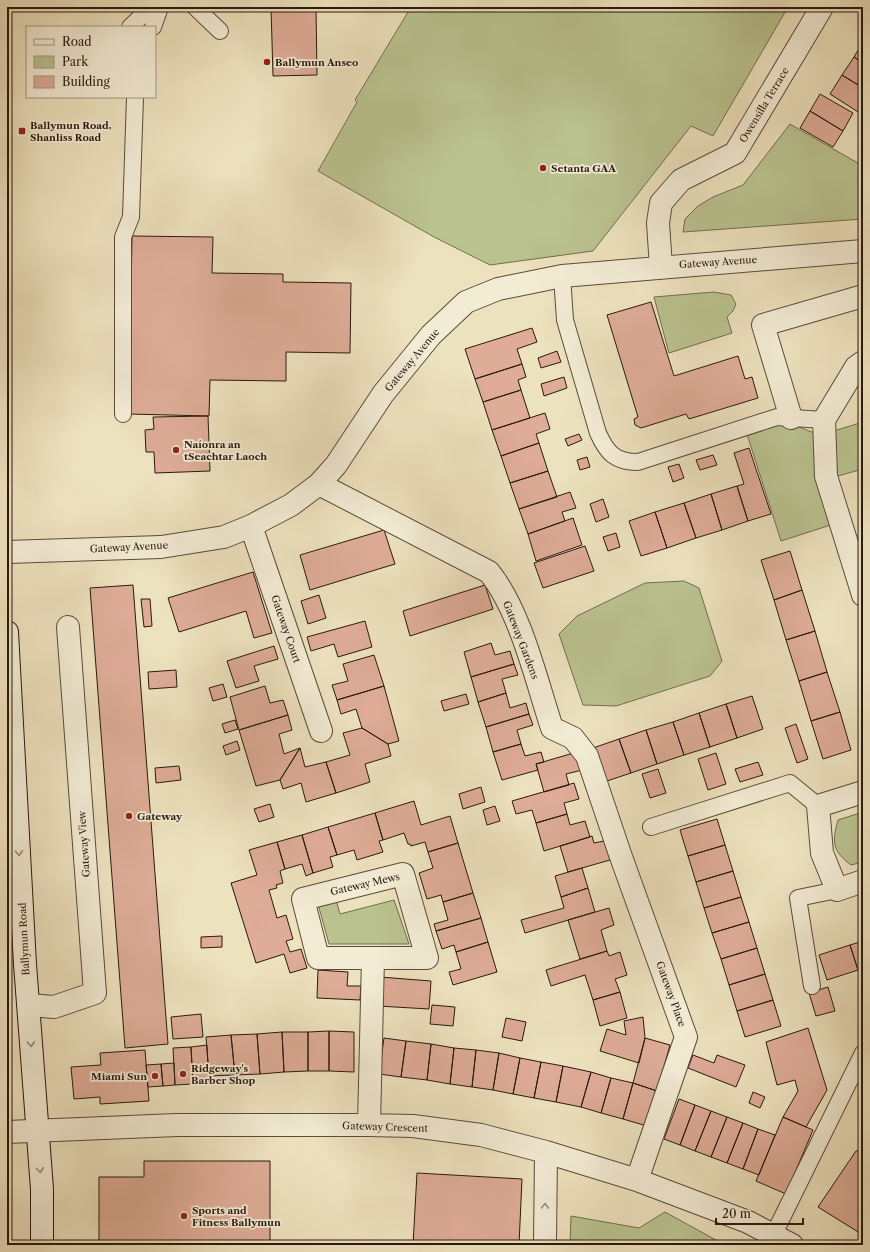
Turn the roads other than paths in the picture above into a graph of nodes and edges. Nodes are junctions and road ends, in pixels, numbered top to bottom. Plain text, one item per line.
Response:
1 (151, 7) edge
2 (160, 7) edge
3 (195, 7) edge
4 (822, 7) edge
5 (131, 26) edge
6 (153, 26) edge
7 (220, 31) dead end
8 (135, 98) edge
9 (863, 251) edge
10 (661, 267) junction
11 (562, 276) junction
12 (863, 296) edge
13 (863, 362) edge
14 (123, 414) dead end
15 (791, 418) junction
16 (824, 420) junction
17 (319, 484) junction
18 (251, 526) junction
19 (7, 552) edge
20 (863, 595) edge
21 (68, 627) dead end
22 (7, 632) edge
23 (321, 732) dead end
24 (863, 792) edge
25 (818, 806) junction
26 (651, 827) dead end
27 (620, 854) joint
28 (863, 881) edge
29 (837, 890) junction
30 (373, 958) junction
31 (16, 965) edge
32 (812, 986) dead end
33 (29, 1005) junction
34 (863, 1053) edge
35 (369, 1125) junction
36 (37, 1131) junction
37 (7, 1132) edge
38 (546, 1152) junction
39 (637, 1180) junction
40 (773, 1236) junction
41 (42, 1245) edge
42 (545, 1245) edge
43 (792, 1245) edge

1 - 5 lane
2 - 6 lane
3 - 7 lane
4 - 10 street, Owensilla Terrace
8 - 14 lane
9 - 10 street, Gateway Avenue
10 - 11 street, Gateway Avenue
11 - 15 lane
11 - 17 street, Gateway Avenue
12 - 15 street
13 - 16 street
15 - 16 lane
16 - 20 street
17 - 18 street, Gateway Avenue
17 - 27 street, Gateway Gardens
18 - 19 street, Gateway Avenue
18 - 23 street, Gateway Court
21 - 33 street, Gateway View
22 -> 31 street, Ballymun Road
24 - 25 street
25 - 26 lane
25 - 29 street
27 - 39 street, Gateway Place
28 - 29 street
29 - 32 lane
30 - 30 street, Gateway Mews
30 - 35 street
31 - 33 street, Ballymun Road
33 -> 36 street, Ballymun Road
34 - 40 lane
35 - 36 street, Gateway Crescent
35 - 38 street, Gateway Crescent
36 - 37 street, Gateway Crescent
36 -> 41 street, Ballymun Road
38 - 39 street, Gateway Crescent
42 -> 38 street
39 - 40 street, Gateway Crescent
40 - 43 street, Gateway Crescent

